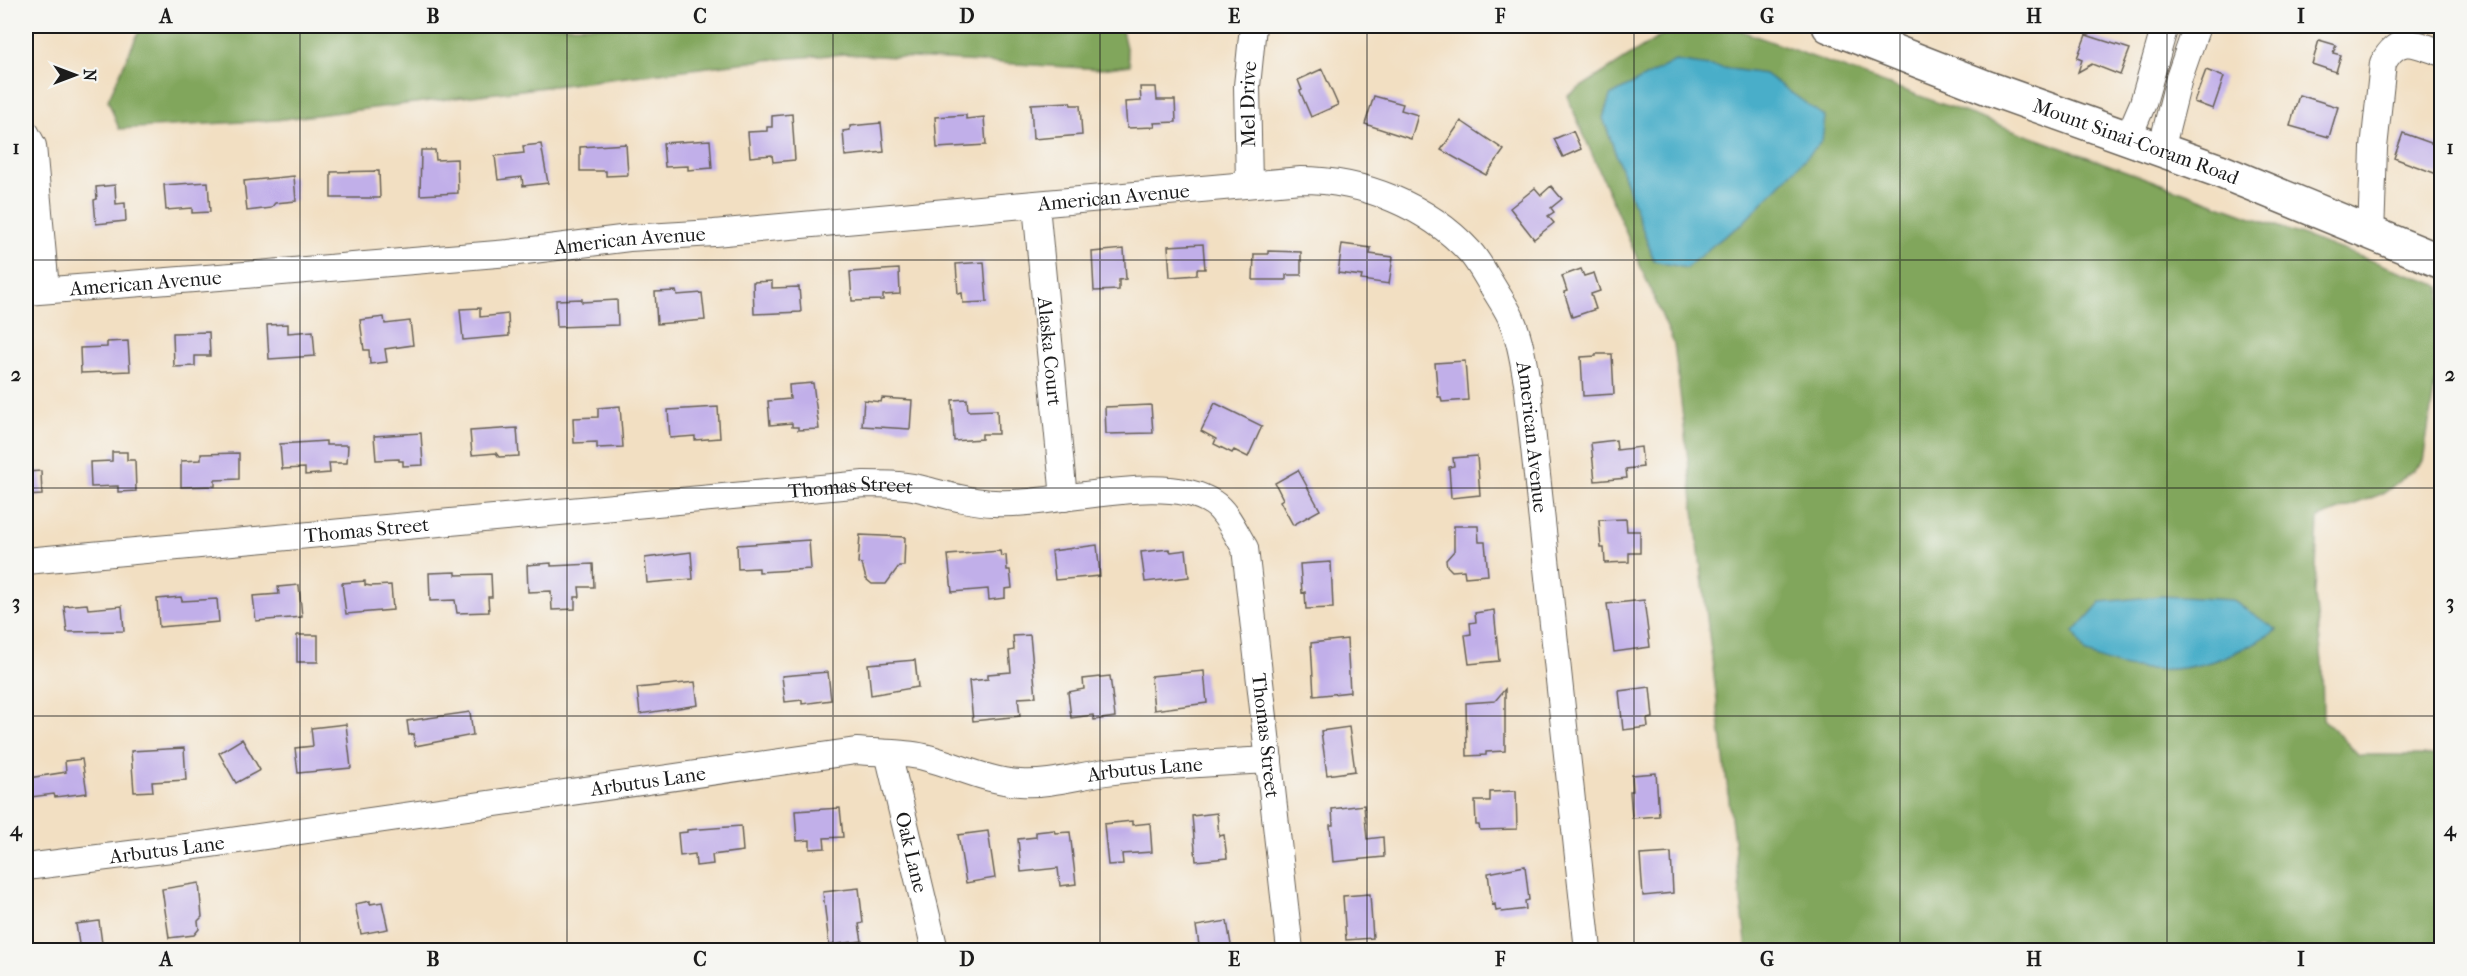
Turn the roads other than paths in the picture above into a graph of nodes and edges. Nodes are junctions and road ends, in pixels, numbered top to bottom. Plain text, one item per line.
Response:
1 (1253, 26) edge
2 (1829, 26) edge
3 (2165, 26) edge
4 (2197, 26) edge
5 (2442, 53) edge
6 (26, 133) edge
7 (2128, 138) junction
8 (2162, 150) junction
9 (1249, 184) junction
10 (1036, 205) junction
11 (2371, 235) junction
12 (2442, 262) edge
13 (36, 290) edge
14 (1064, 498) junction
15 (26, 561) edge
16 (888, 753) junction
17 (1269, 760) junction
18 (26, 867) edge
19 (935, 951) edge
20 (1290, 951) edge
21 (1588, 951) edge

1 - 9 street, Mel Drive
2 - 7 main road, Mount Sinai-Coram Road
3 - 7 street
4 - 8 street
5 - 11 street
6 - 13 street
7 - 8 main road, Mount Sinai-Coram Road
8 - 11 main road, Mount Sinai-Coram Road
9 - 10 street, American Avenue
9 - 21 street, American Avenue
10 - 13 street, American Avenue
10 - 14 street, Alaska Court
11 - 12 main road, Mount Sinai-Coram Road
14 - 15 street, Thomas Street
14 - 17 street, Thomas Street
16 - 17 street, Arbutus Lane
16 - 18 street, Arbutus Lane
16 - 19 street, Oak Lane
17 - 20 street, Thomas Street

